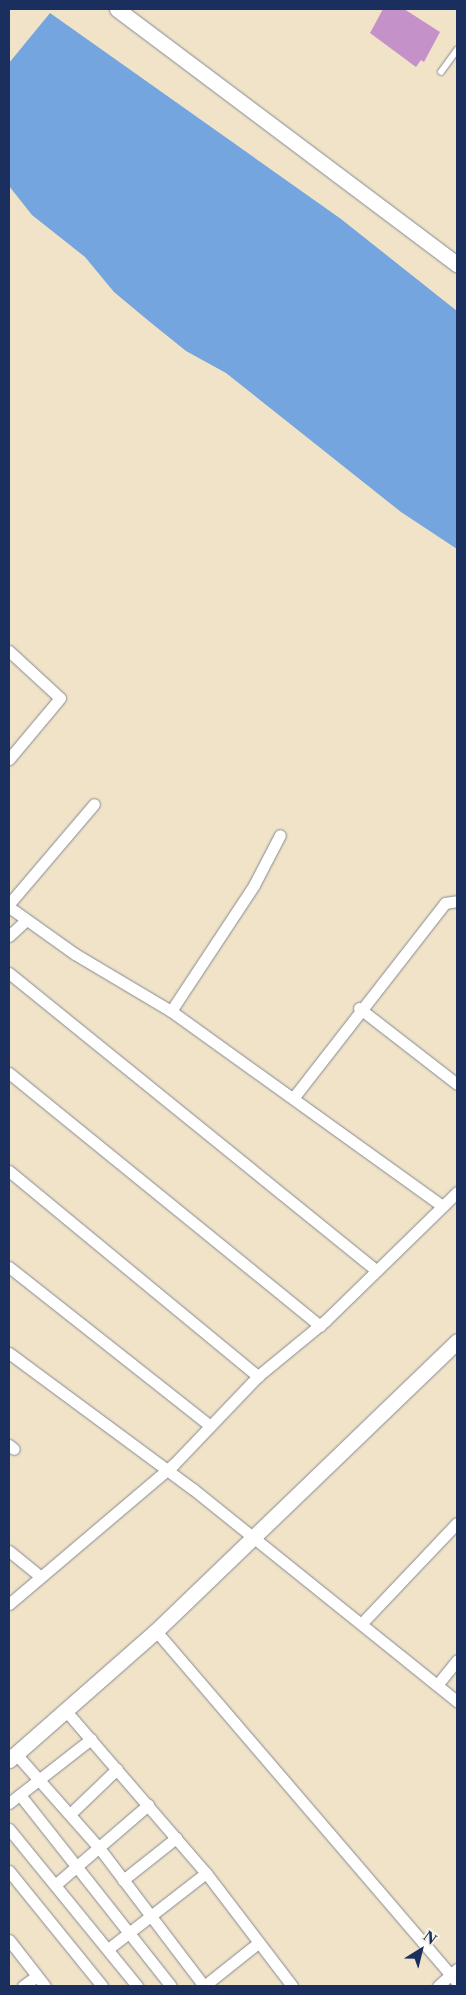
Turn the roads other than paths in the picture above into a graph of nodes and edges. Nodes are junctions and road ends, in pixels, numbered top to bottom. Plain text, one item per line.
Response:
1 (117, 9) edge
2 (457, 50) edge
3 (441, 72) dead end
4 (457, 264) edge
5 (9, 651) edge
6 (9, 759) edge
7 (94, 804) dead end
8 (280, 835) dead end
9 (457, 901) edge
10 (9, 905) edge
11 (25, 920) junction
12 (9, 936) edge
13 (9, 973) edge
14 (360, 1008) junction
15 (171, 1011) junction
16 (9, 1073) edge
17 (457, 1084) edge
18 (294, 1097) junction
19 (9, 1171) edge
20 (457, 1192) edge
21 (441, 1205) junction
22 (9, 1267) edge
23 (374, 1269) junction
24 (320, 1326) junction
25 (454, 1348) edge
26 (9, 1353) edge
27 (258, 1376) junction
28 (209, 1425) junction
29 (166, 1471) junction
30 (457, 1523) edge
31 (254, 1539) junction
32 (9, 1551) edge
33 (40, 1576) junction
34 (9, 1604) edge
35 (362, 1623) junction
36 (156, 1631) junction
37 (457, 1660) edge
38 (437, 1685) junction
39 (457, 1701) edge
40 (66, 1711) junction
41 (91, 1739) junction
42 (12, 1757) edge
43 (117, 1769) junction
44 (39, 1780) junction
45 (20, 1795) junction
46 (9, 1804) edge
47 (148, 1805) junction
48 (70, 1814) junction
49 (9, 1829) edge
50 (176, 1838) junction
51 (100, 1849) junction
52 (78, 1867) junction
53 (9, 1871) edge
54 (206, 1873) junction
55 (123, 1880) junction
56 (55, 1885) junction
57 (151, 1917) junction
58 (129, 1933) junction
59 (9, 1940) edge
60 (258, 1943) junction
61 (108, 1949) junction
62 (37, 1976) junction
63 (455, 1976) edge
64 (23, 1986) edge
65 (45, 1986) edge
66 (102, 1986) edge
67 (137, 1986) edge
68 (171, 1986) edge
69 (204, 1986) edge
70 (292, 1986) edge
71 (438, 1986) edge

1 - 4 street
2 - 3 lane
5 - 6 street
7 - 10 street
8 - 15 street
9 - 14 street
10 - 11 street
11 - 12 street
11 - 15 street
13 - 23 street
14 - 17 street
14 - 18 street
15 - 18 street
16 - 24 street
18 - 21 street
19 - 27 street
20 - 21 street
21 - 23 street
22 - 28 street
23 - 24 street
24 - 27 street
25 - 31 street
26 - 29 street
27 - 28 street
28 - 29 street
29 - 31 street
29 - 33 street
30 - 35 street
31 - 35 street
31 - 36 street
32 - 33 street
33 - 34 street
35 - 38 street
36 - 40 street
36 - 63 street
37 - 38 street
38 - 39 street
40 - 41 street
40 - 42 street
41 - 43 street
41 - 44 street
42 - 44 street
43 - 47 street
43 - 48 street
44 - 45 street
44 - 48 street
45 - 46 street
45 - 52 street
47 - 50 street
47 - 51 street
48 - 51 street
49 - 56 street
50 - 54 street
50 - 55 street
51 - 52 street
51 - 55 street
52 - 56 street
52 - 58 street
53 - 66 street
54 - 57 street
54 - 60 street
55 - 57 street
56 - 61 street
57 - 58 street
57 - 69 street
58 - 61 street
58 - 68 street
59 - 62 street
60 - 69 street
60 - 70 street
61 - 67 street
62 - 64 street
62 - 65 street
63 - 71 street

